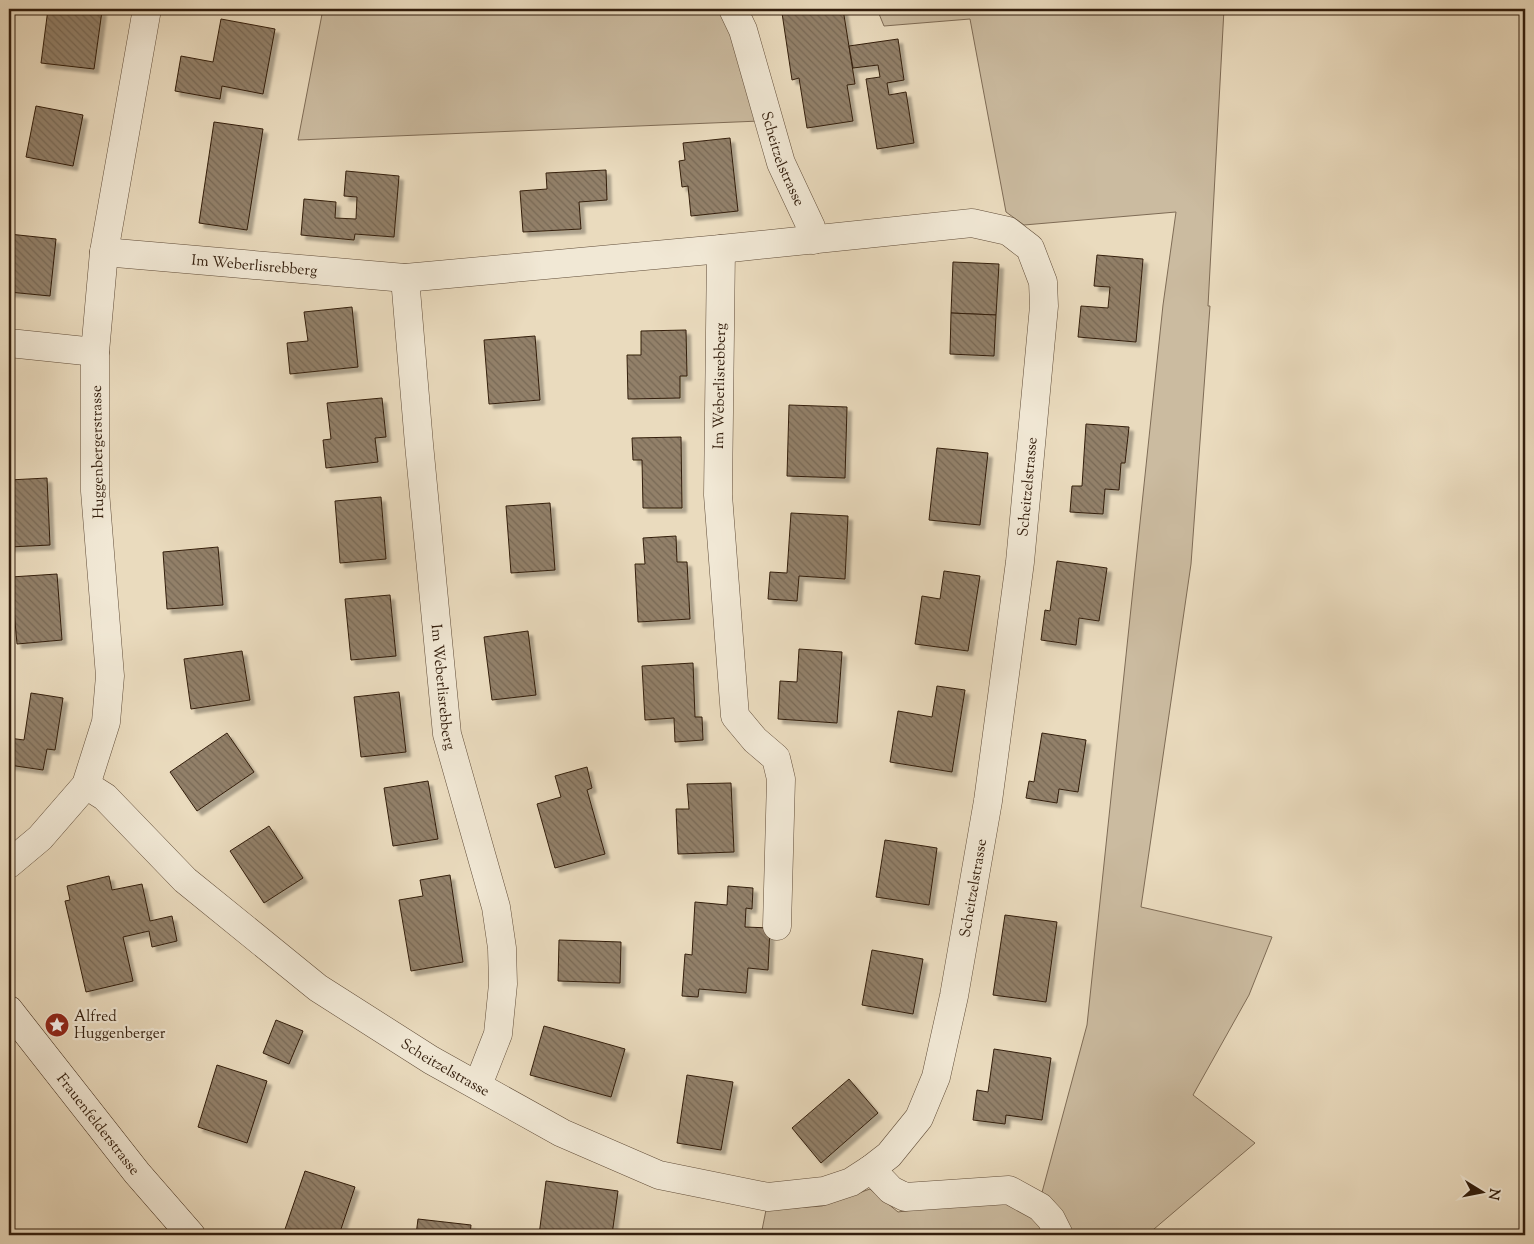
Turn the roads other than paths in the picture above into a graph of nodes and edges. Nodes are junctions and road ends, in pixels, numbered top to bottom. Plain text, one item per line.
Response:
1 (147, 9) edge
2 (733, 9) edge
3 (813, 240) junction
4 (721, 249) junction
5 (104, 252) junction
6 (405, 278) junction
7 (9, 343) edge
8 (95, 352) junction
9 (86, 785) junction
10 (9, 864) edge
11 (777, 926) dead end
12 (9, 1010) edge
13 (478, 1084) junction
14 (871, 1169) junction
15 (192, 1235) edge
16 (1059, 1235) edge

1 - 5 street, Huggenbergerstrasse
2 - 3 street, Scheitzelstrasse
3 - 4 street, Im Weberlisrebberg
3 - 14 street, Scheitzelstrasse
4 - 6 street, Im Weberlisrebberg
4 - 11 street, Im Weberlisrebberg
5 - 6 street, Im Weberlisrebberg
5 - 8 street, Huggenbergerstrasse
6 - 13 street, Im Weberlisrebberg
7 - 8 street
8 - 9 street, Huggenbergerstrasse
9 - 10 street, Huggenbergerstrasse
9 - 13 street, Scheitzelstrasse
12 - 15 street, Frauenfelderstrasse
13 - 14 street, Scheitzelstrasse
14 - 16 street

